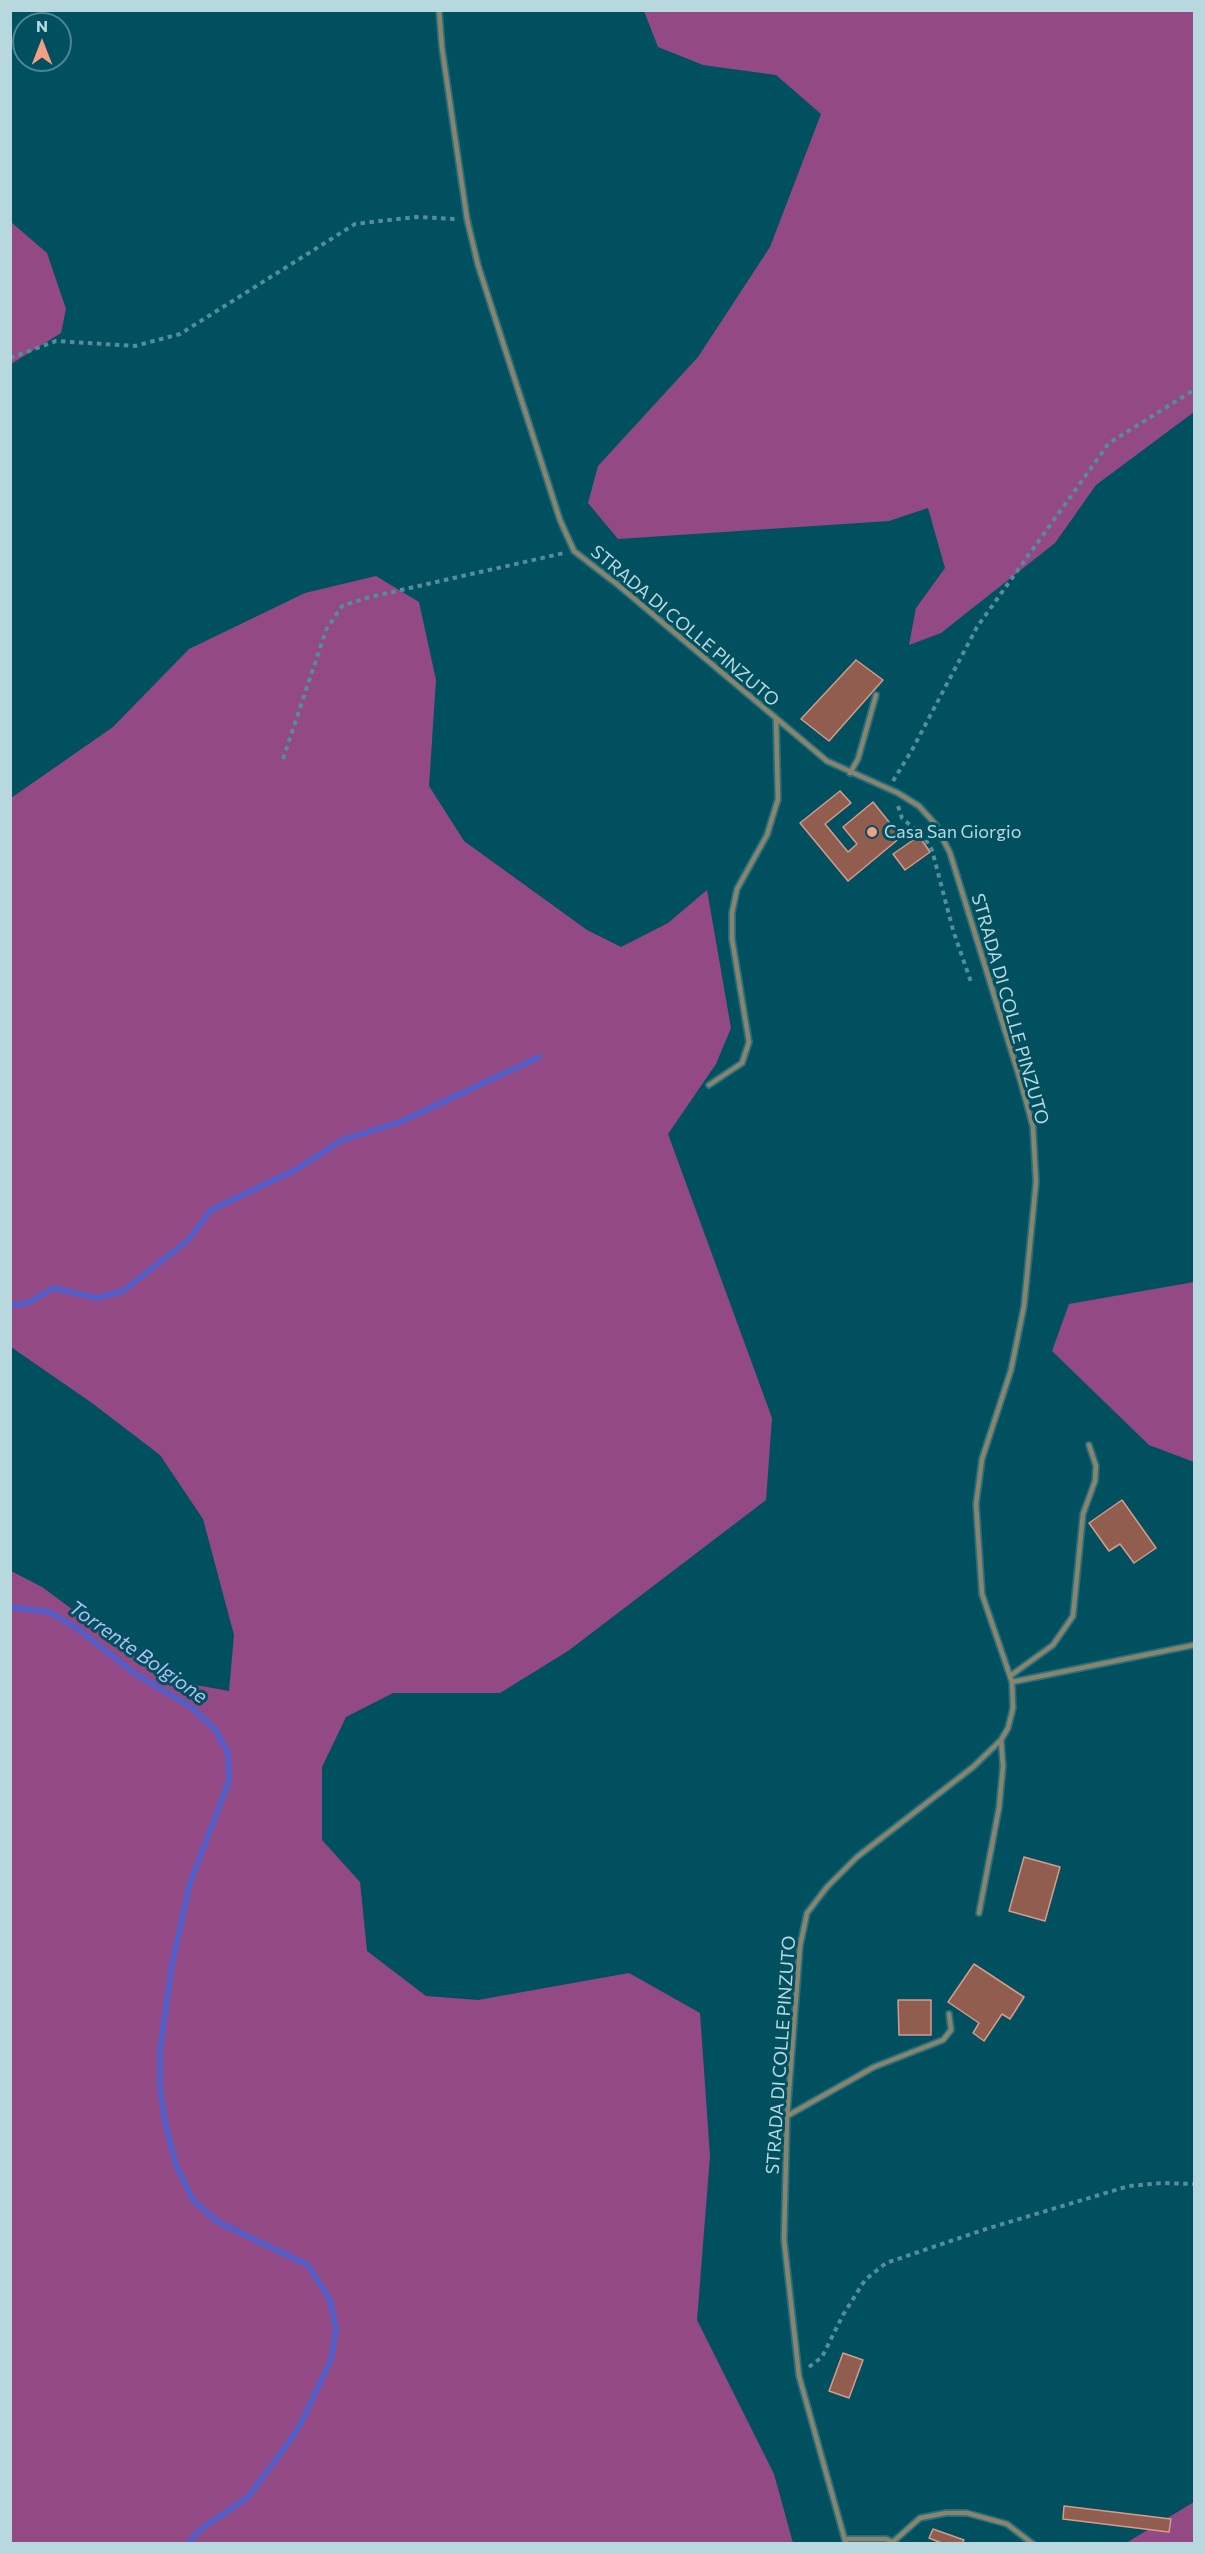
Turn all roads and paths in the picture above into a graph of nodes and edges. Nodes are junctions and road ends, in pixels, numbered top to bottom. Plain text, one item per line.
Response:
1 (438, 10) edge
2 (467, 219) junction
3 (10, 358) edge
4 (1194, 390) edge
5 (574, 551) junction
6 (876, 695) dead end
7 (777, 719) junction
8 (283, 759) dead end
9 (850, 773) junction
10 (888, 788) junction
11 (898, 794) junction
12 (972, 985) dead end
13 (709, 1085) dead end
14 (1089, 1445) dead end
15 (1194, 1645) edge
16 (1011, 1679) junction
17 (1001, 1740) junction
18 (979, 1913) dead end
19 (949, 2014) dead end
20 (787, 2116) junction
21 (1194, 2184) edge
22 (799, 2376) junction
23 (845, 2541) edge
24 (895, 2542) edge
25 (1033, 2544) edge

1 - 2 lane, STRADA DI COLLE PINZUTO
2 - 3 path
2 - 5 lane, STRADA DI COLLE PINZUTO
4 - 10 path
5 - 7 lane, STRADA DI COLLE PINZUTO
5 - 8 path
6 - 9 lane
7 - 9 lane, STRADA DI COLLE PINZUTO
7 - 13 lane
9 - 10 lane, STRADA DI COLLE PINZUTO
10 - 11 lane, STRADA DI COLLE PINZUTO
11 - 12 path
11 - 16 lane, STRADA DI COLLE PINZUTO
14 - 16 lane
15 - 16 lane
16 - 17 lane, STRADA DI COLLE PINZUTO
17 - 18 lane
17 - 20 lane, STRADA DI COLLE PINZUTO
19 - 20 lane
20 - 22 lane, STRADA DI COLLE PINZUTO
21 - 22 path
22 - 23 lane, STRADA DI COLLE PINZUTO
23 - 24 lane
24 - 25 lane

